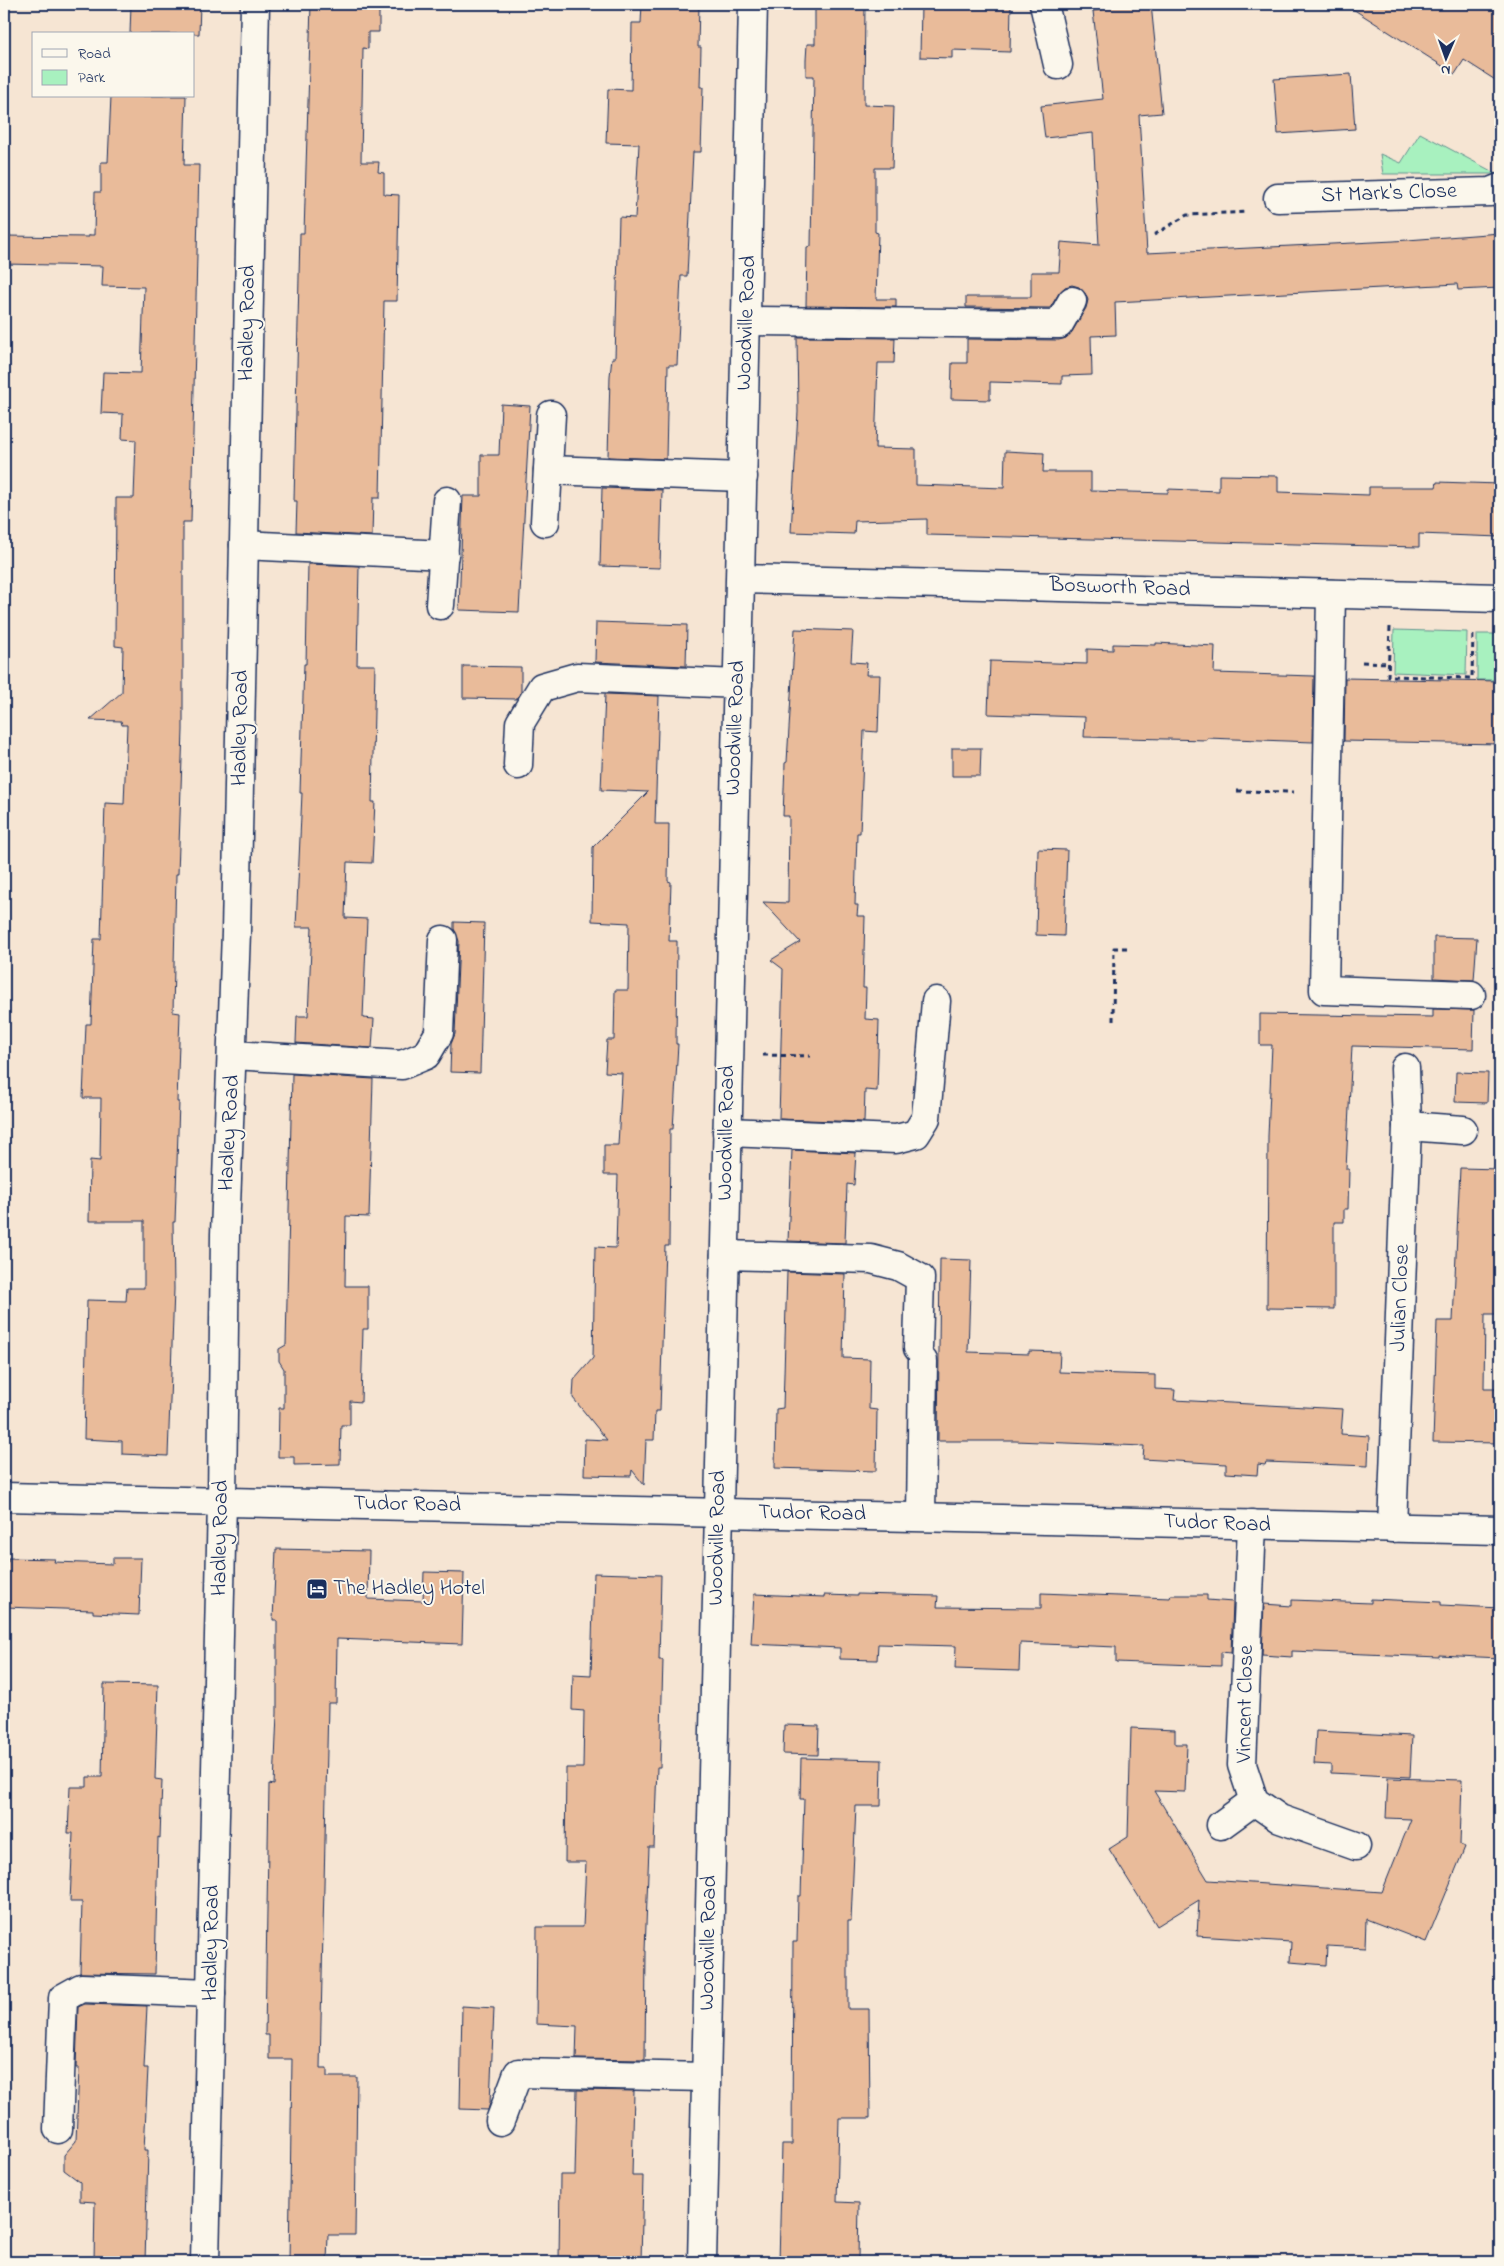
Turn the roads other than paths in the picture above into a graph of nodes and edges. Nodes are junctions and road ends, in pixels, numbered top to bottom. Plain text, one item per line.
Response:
1 (255, 4) edge
2 (753, 4) edge
3 (1044, 4) edge
4 (1058, 65) dead end
5 (1500, 188) edge
6 (1278, 198) road end
7 (1072, 300) dead end
8 (747, 321) junction
9 (551, 415) dead end
10 (548, 470) junction
11 (743, 478) junction
12 (447, 500) dead end
13 (545, 522) dead end
14 (244, 545) junction
15 (444, 555) junction
16 (741, 579) junction
17 (1331, 594) junction
18 (1500, 598) edge
19 (440, 605) dead end
20 (738, 684) junction
21 (518, 765) dead end
22 (443, 940) dead end
23 (1471, 995) dead end
24 (936, 1001) dead end
25 (233, 1055) junction
26 (1405, 1068) dead end
27 (1407, 1126) junction
28 (1463, 1130) dead end
29 (727, 1132) junction
30 (725, 1255) junction
31 (4, 1497) edge
32 (222, 1501) junction
33 (718, 1512) junction
34 (921, 1516) junction
35 (1252, 1524) junction
36 (1392, 1528) junction
37 (1500, 1530) edge
38 (1254, 1801) junction
39 (1221, 1825) dead end
40 (1356, 1846) dead end
41 (211, 1993) junction
42 (706, 2077) junction
43 (500, 2121) dead end
44 (58, 2129) dead end
45 (205, 2262) edge
46 (702, 2262) edge

1 - 14 street, Hadley Road
2 - 8 street, Woodville Road
3 - 4 street
5 - 6 street, St Mark's Close
7 - 8 street
8 - 11 street, Woodville Road
9 - 10 street
10 - 11 street
10 - 13 street
11 - 16 street, Woodville Road
12 - 15 street
14 - 15 street
14 - 25 street, Hadley Road
15 - 19 street
16 - 17 street, Bosworth Road
16 - 20 street, Woodville Road
17 - 18 street, Bosworth Road
17 - 23 street
20 - 21 street
20 - 29 street, Woodville Road
22 - 25 street
24 - 29 street
25 - 32 street, Hadley Road
26 - 27 street, Julian Close
27 - 28 street
27 - 36 street, Julian Close
29 - 30 street, Woodville Road
30 - 33 street, Woodville Road
30 - 34 street
31 - 32 street, Tudor Road
32 - 33 street, Tudor Road
32 - 41 street, Hadley Road
33 - 34 street, Tudor Road
33 - 42 street, Woodville Road
34 - 35 street, Tudor Road
35 - 36 street, Tudor Road
35 - 38 street, Vincent Close
36 - 37 street, Tudor Road
38 - 39 street
38 - 40 street
41 - 44 street
41 - 45 street, Hadley Road
42 - 43 street
42 - 46 street, Woodville Road

